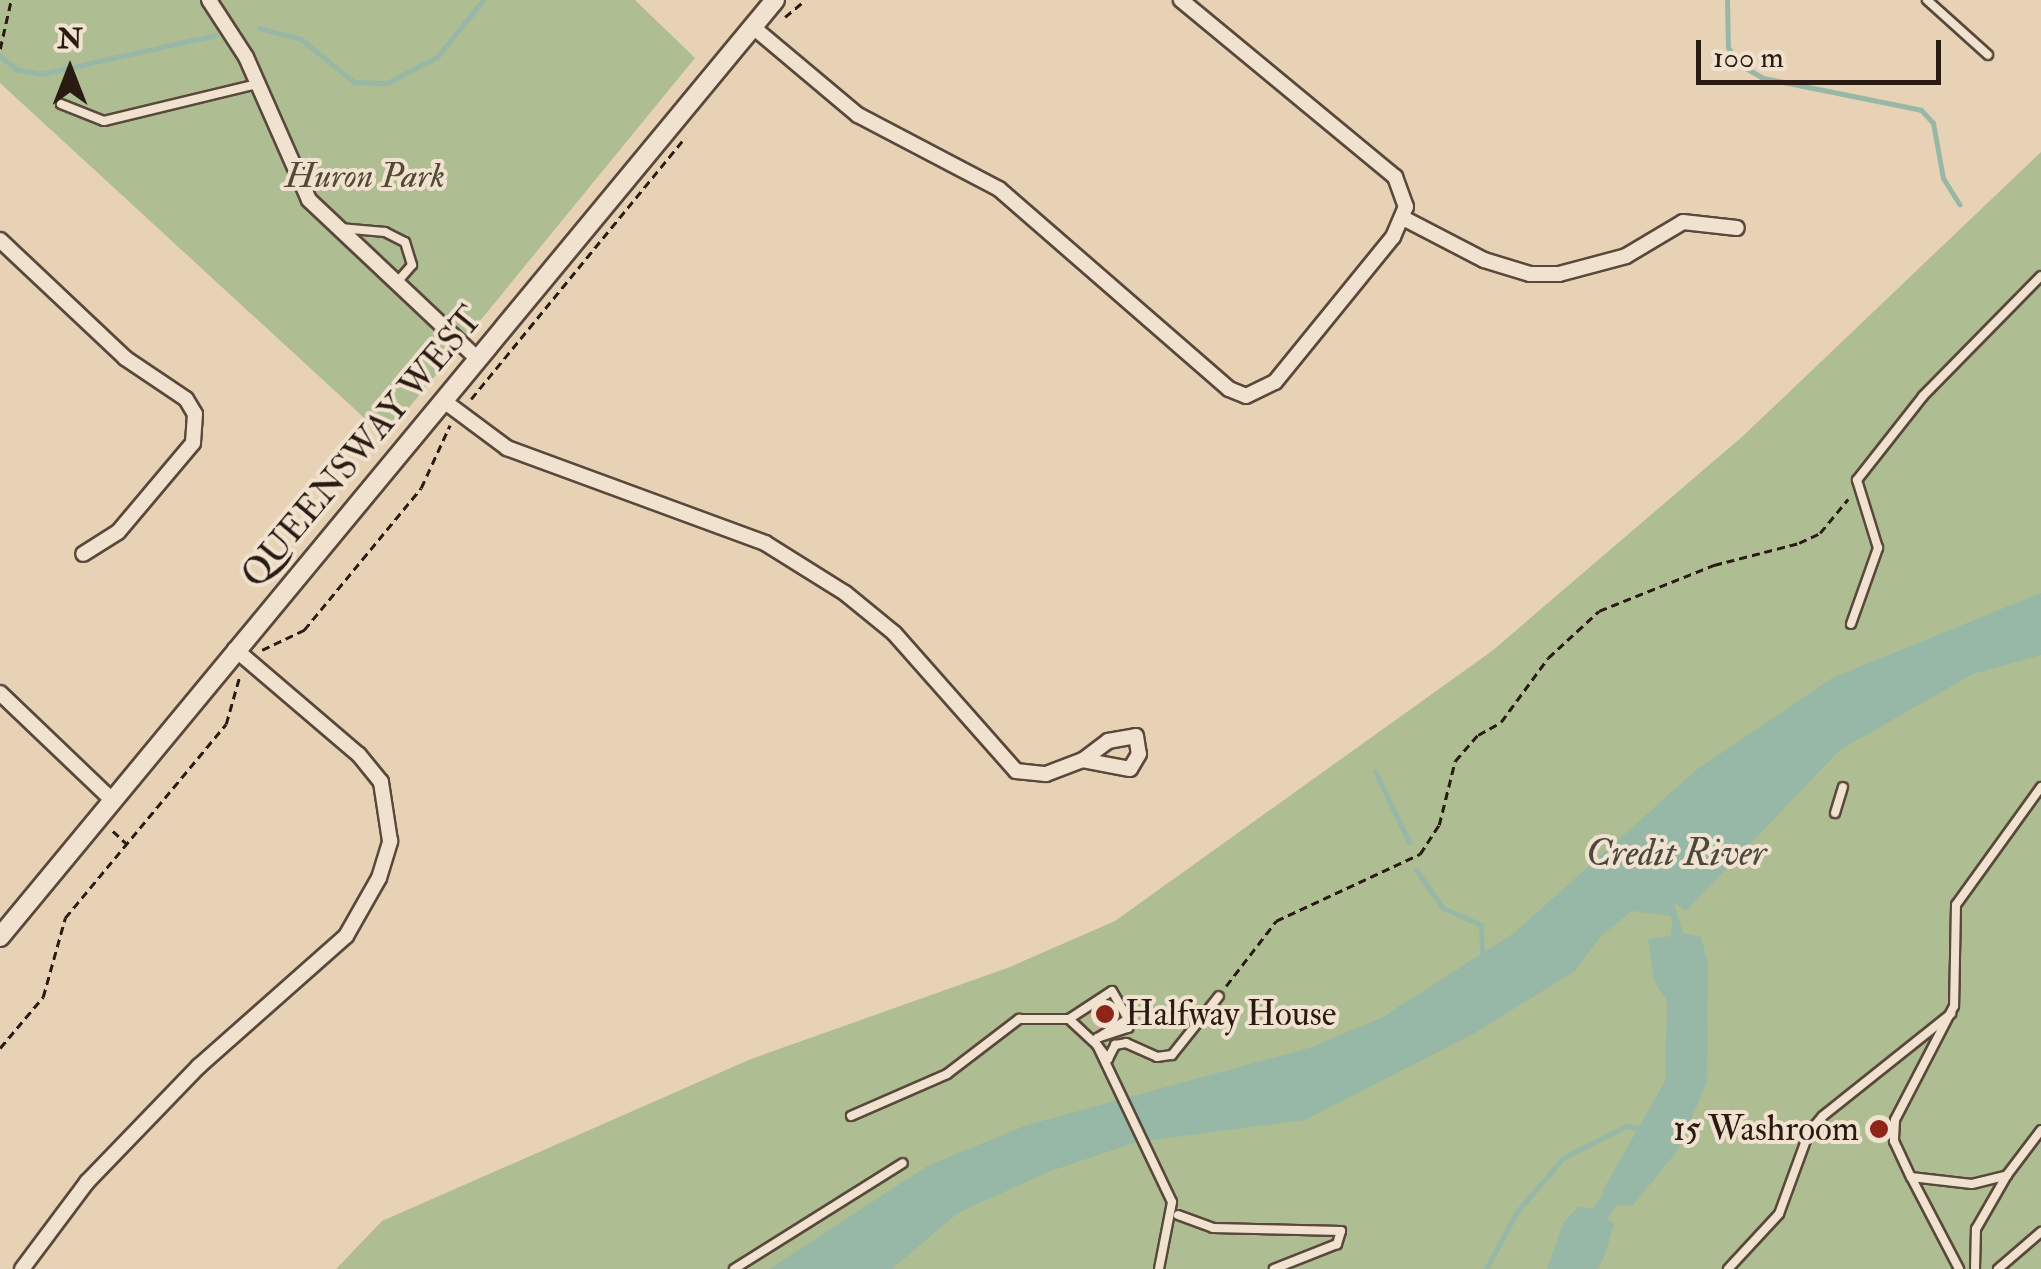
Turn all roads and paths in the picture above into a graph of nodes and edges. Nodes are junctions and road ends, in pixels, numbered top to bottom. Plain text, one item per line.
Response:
1 (12, 0) edge
2 (209, 0) edge
3 (775, 0) edge
4 (805, 0) edge
5 (1181, 0) edge
6 (1927, 0) edge
7 (784, 18) dead end
8 (753, 27) junction
9 (1, 48) edge
10 (1988, 55) dead end
11 (257, 84) junction
12 (61, 104) dead end
13 (630, 206) dead end
14 (1405, 219) junction
15 (331, 227) junction
16 (1737, 228) dead end
17 (0, 240) edge
18 (2041, 276) edge
19 (394, 285) junction
20 (478, 358) junction
21 (444, 400) junction
22 (466, 405) dead end
23 (450, 426) dead end
24 (1857, 480) junction
25 (83, 554) dead end
26 (1851, 624) dead end
27 (235, 649) junction
28 (255, 657) dead end
29 (240, 676) dead end
30 (0, 693) edge
31 (1083, 760) dead end
32 (1843, 787) dead end
33 (2041, 787) edge
34 (112, 799) junction
35 (1835, 813) dead end
36 (106, 825) dead end
37 (127, 844) junction
38 (0, 937) edge
39 (1219, 996) joint
40 (1951, 1014) junction
41 (1069, 1019) junction
42 (1128, 1022) dead end
43 (1097, 1045) junction
44 (0, 1048) edge
45 (850, 1116) dead end
46 (2041, 1130) edge
47 (903, 1163) dead end
48 (2007, 1176) junction
49 (1911, 1177) junction
50 (1178, 1215) dead end
51 (2041, 1232) edge
52 (22, 1269) edge
53 (734, 1269) edge
54 (1159, 1269) edge
55 (1274, 1269) edge
56 (1728, 1269) edge
57 (1959, 1269) edge
58 (1976, 1269) edge
59 (1998, 1269) edge

1 - 9 path
2 - 11 street
3 - 8 street, QUEENSWAY WEST
4 - 7 path
5 - 14 street
6 - 10 lane
8 - 14 street
8 - 20 street, QUEENSWAY WEST
11 - 12 lane
11 - 15 street
13 - 22 path
14 - 16 street
15 - 19 street
15 - 19 lane
17 - 25 street
18 - 24 lane
19 - 20 street
20 - 21 street, QUEENSWAY WEST
21 - 27 street, QUEENSWAY WEST
21 - 31 street
23 - 28 path
24 - 26 lane
24 - 39 path
27 - 34 street, QUEENSWAY WEST
27 - 52 street
29 - 37 path
30 - 34 street
32 - 35 lane
33 - 40 lane
34 - 38 street, QUEENSWAY WEST
36 - 37 path
37 - 44 path
39 - 43 lane
40 - 49 lane
40 - 56 lane
41 - 42 lane
41 - 43 lane
41 - 45 lane
43 - 54 lane
46 - 48 lane
47 - 53 lane
48 - 49 lane
48 - 58 lane
49 - 57 lane
50 - 55 lane
51 - 59 lane

